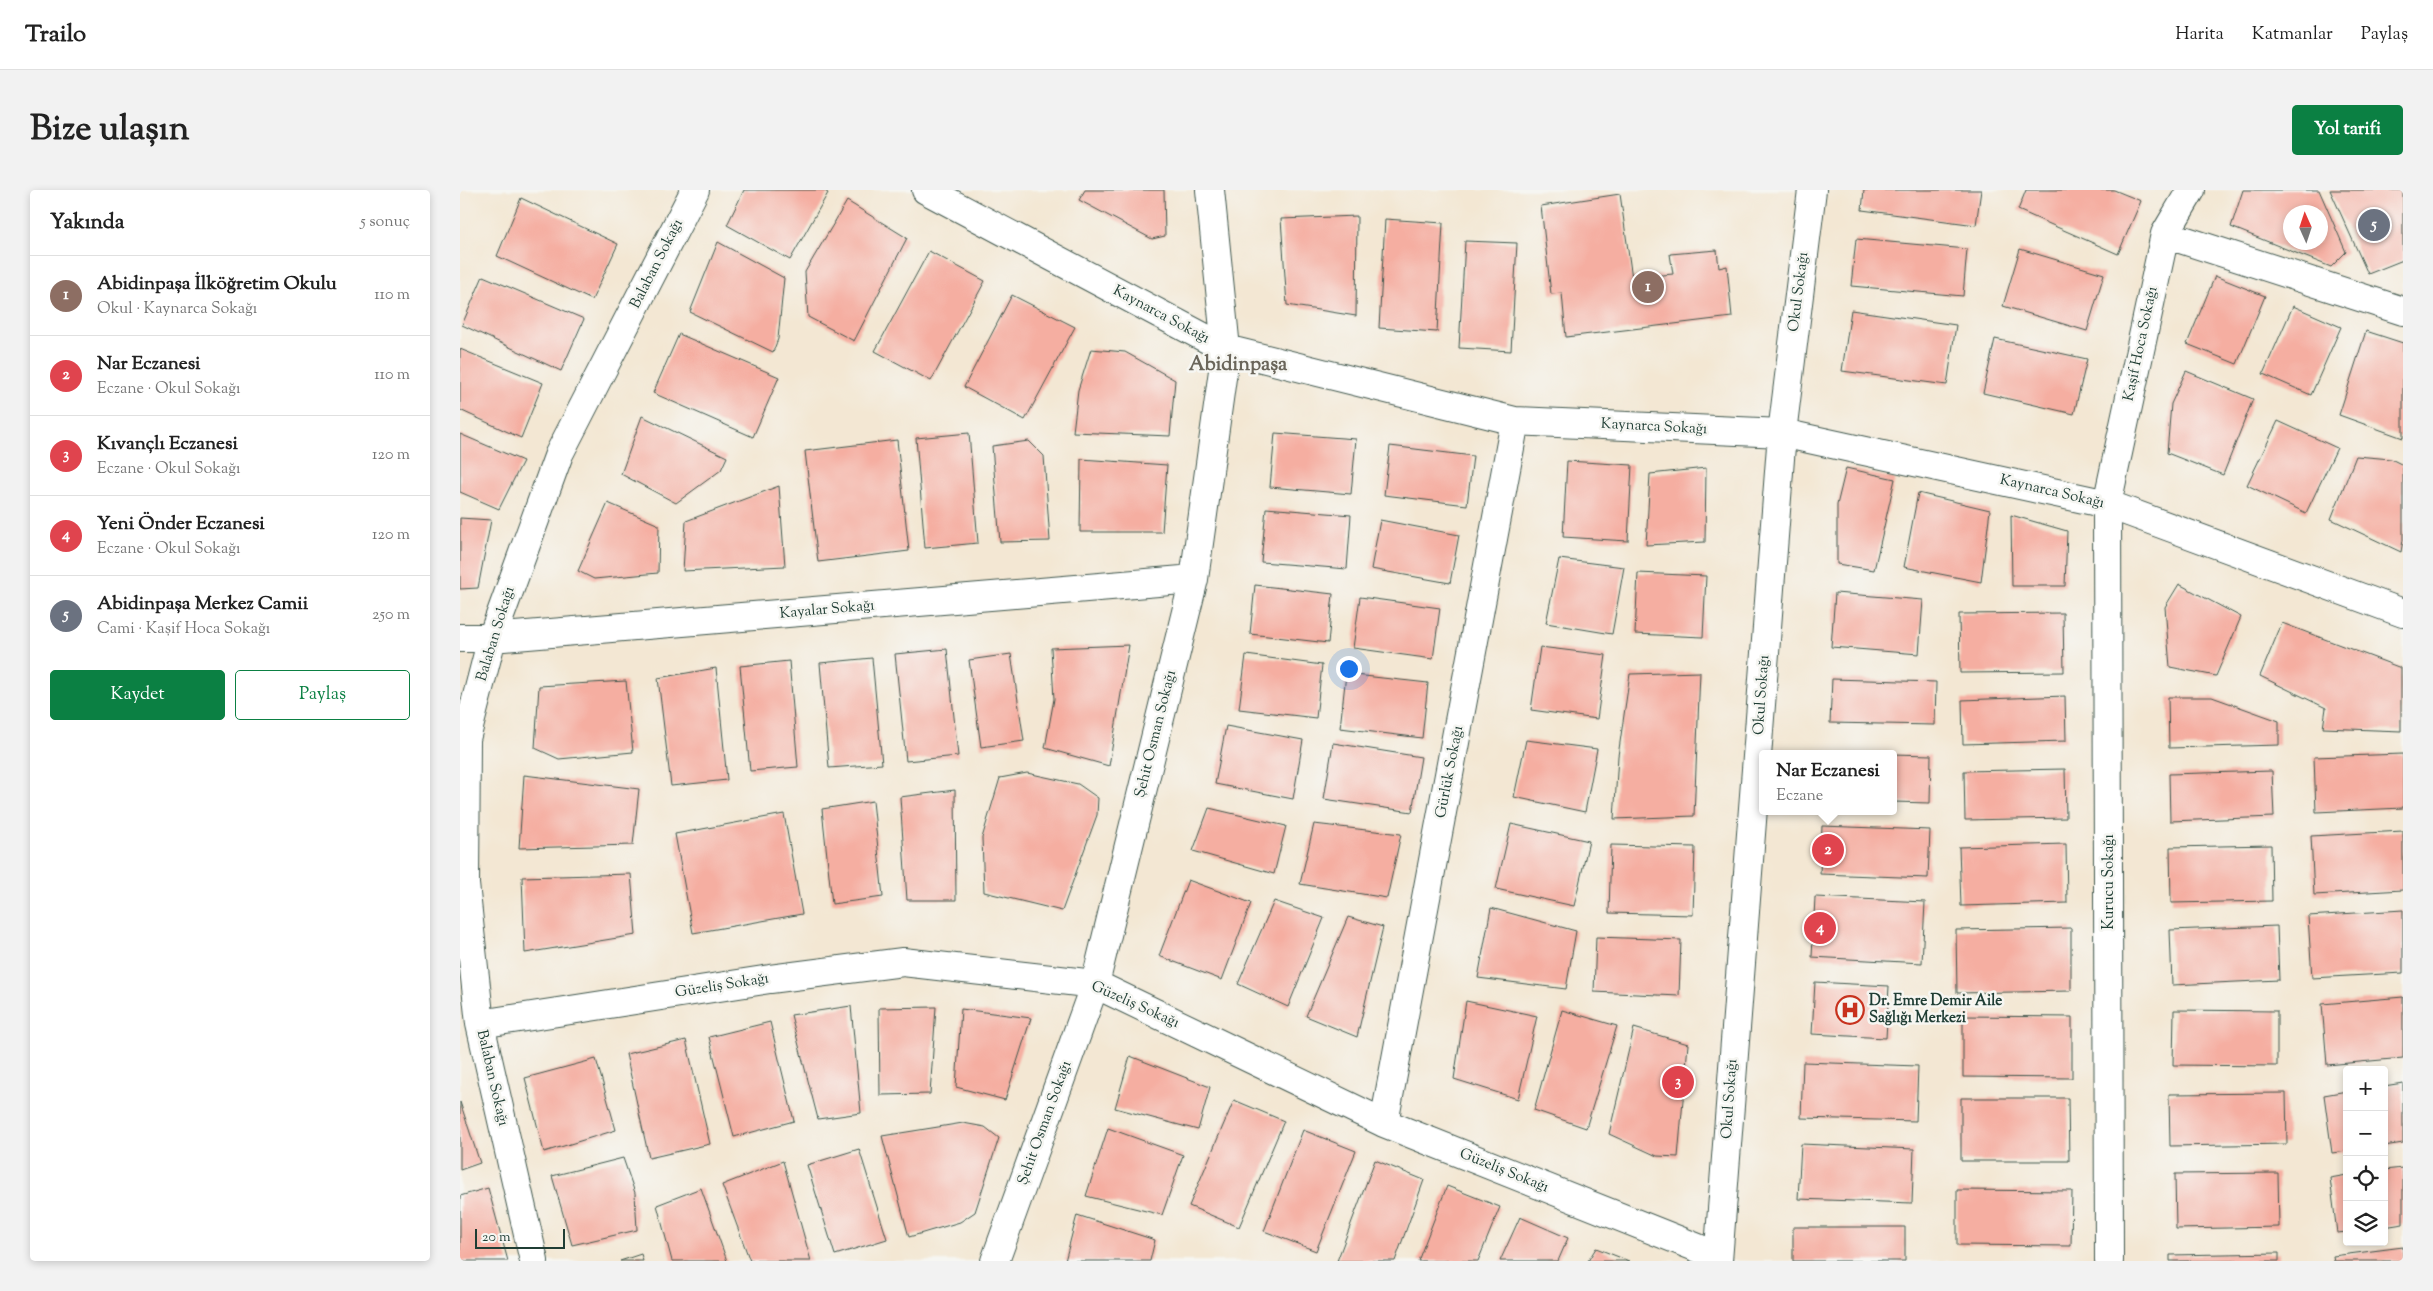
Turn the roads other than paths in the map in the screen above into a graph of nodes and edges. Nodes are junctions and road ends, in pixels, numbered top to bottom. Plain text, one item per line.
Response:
1 (695, 190) edge
2 (926, 190) edge
3 (1210, 190) edge
4 (1812, 190) edge
5 (2190, 190) edge
6 (2165, 234) junction
7 (2403, 311) edge
8 (1226, 349) junction
9 (1515, 420) junction
10 (1782, 433) junction
11 (2107, 504) junction
12 (1194, 579) junction
13 (2403, 613) edge
14 (460, 638) edge
15 (492, 638) junction
16 (1095, 984) junction
17 (480, 1024) junction
18 (1384, 1123) junction
19 (1718, 1259) edge
20 (534, 1261) edge
21 (995, 1261) edge
22 (2109, 1261) edge

1 - 15 street, Balaban Sokağı
2 - 8 street, Kaynarca Sokağı
3 - 8 street, Şehit Osman Sokağı
4 - 10 street, Okul Sokağı
5 - 6 street, Kaşif Hoca Sokağı
6 - 7 street
6 - 11 street, Kaşif Hoca Sokağı
8 - 9 street, Kaynarca Sokağı
8 - 12 street, Şehit Osman Sokağı
9 - 10 street, Kaynarca Sokağı
9 - 18 street, Gürlük Sokağı
10 - 11 street, Kaynarca Sokağı
10 - 19 street, Okul Sokağı
11 - 13 street, Kaynarca Sokağı
11 - 22 street, Kurucu Sokağı
12 - 15 street, Kayalar Sokağı
12 - 16 street, Şehit Osman Sokağı
14 - 15 street, Kayalar Sokağı
15 - 17 street, Balaban Sokağı
16 - 17 street, Güzeliş Sokağı
16 - 18 street, Güzeliş Sokağı
16 - 21 street, Şehit Osman Sokağı
17 - 20 street, Balaban Sokağı
18 - 19 street, Güzeliş Sokağı

